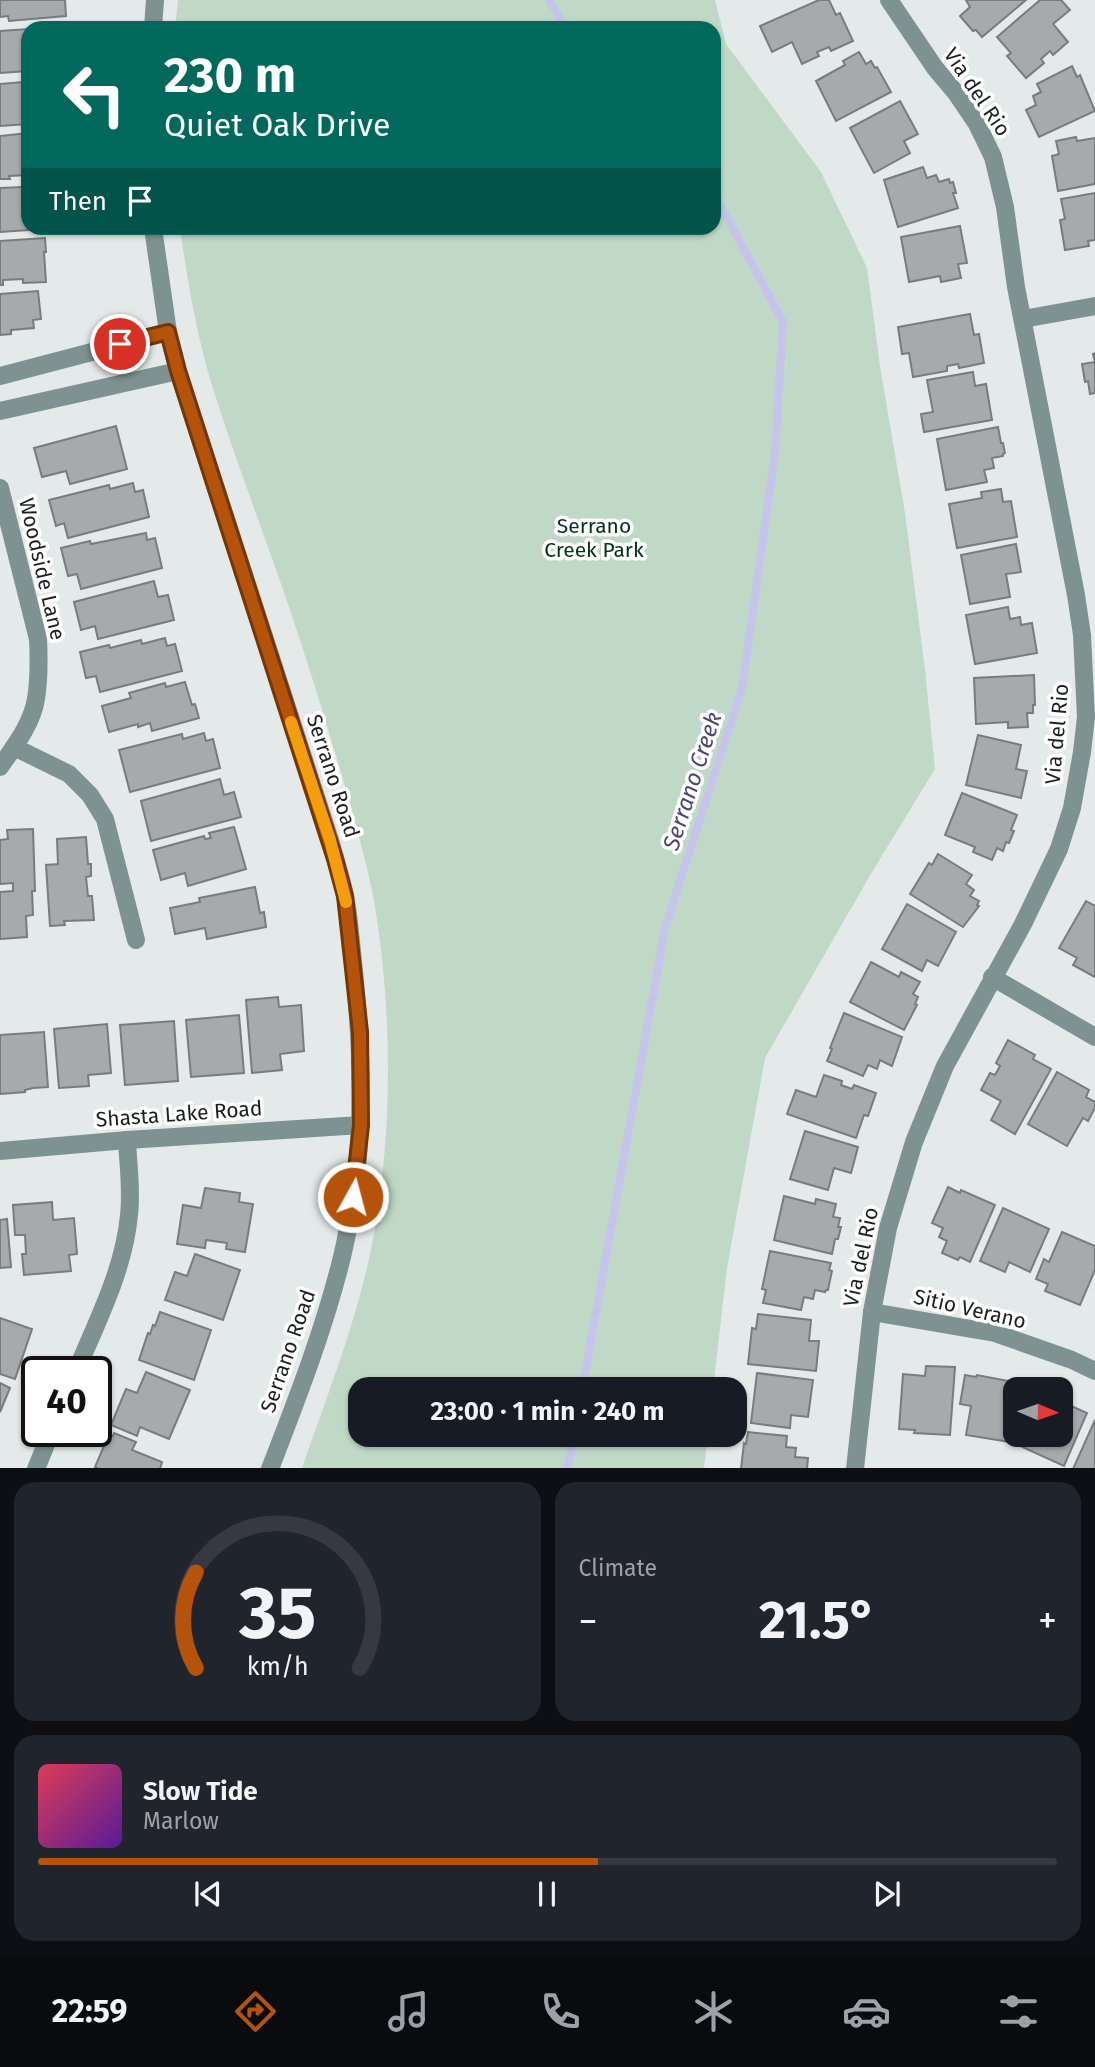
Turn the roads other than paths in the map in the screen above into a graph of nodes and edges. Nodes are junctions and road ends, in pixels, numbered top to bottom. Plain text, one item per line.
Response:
1 (155, 0) edge
2 (889, 0) edge
3 (154, 21) edge
4 (154, 235) edge
5 (1095, 306) edge
6 (1023, 319) junction
7 (168, 332) junction
8 (178, 371) junction
9 (0, 376) edge
10 (0, 411) edge
11 (0, 488) edge
12 (14, 747) junction
13 (0, 767) edge
14 (136, 940) dead end
15 (992, 977) junction
16 (1095, 1037) edge
17 (361, 1125) junction
18 (127, 1140) junction
19 (0, 1151) edge
20 (872, 1312) junction
21 (83, 1356) edge
22 (1095, 1371) edge
23 (45, 1447) edge
24 (36, 1468) edge
25 (270, 1468) edge
26 (856, 1468) edge

1 - 3 street
2 - 6 street, Via del Rio
4 - 7 street, Serrano Road
5 - 6 street
6 - 15 street, Via del Rio
7 - 8 street, Serrano Road
7 - 9 street
8 - 10 street
8 - 17 street, Serrano Road
11 - 12 street, Woodside Lane
12 - 13 street, Woodside Lane
12 - 14 street
15 - 16 street
15 - 20 street, Via del Rio
17 - 18 street, Shasta Lake Road
17 - 25 street, Serrano Road
18 - 19 street, Shasta Lake Road
18 - 21 street
20 - 22 street, Sitio Verano
20 - 26 street, Via del Rio
23 - 24 street

